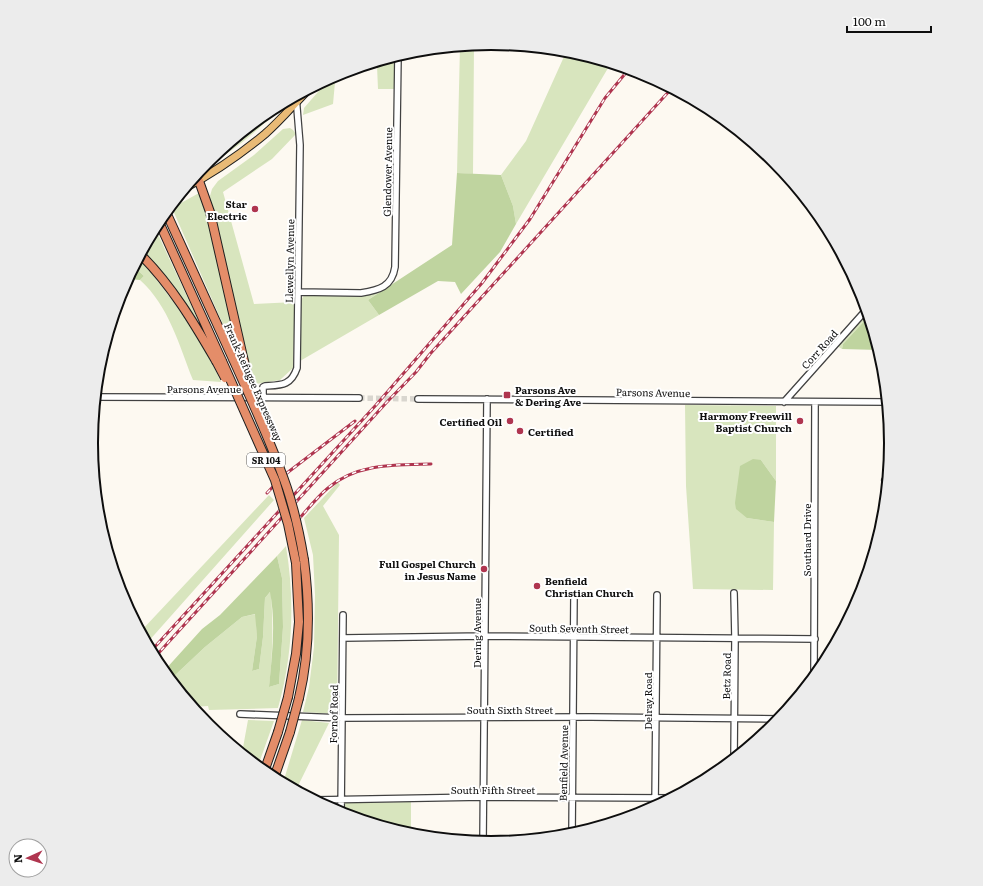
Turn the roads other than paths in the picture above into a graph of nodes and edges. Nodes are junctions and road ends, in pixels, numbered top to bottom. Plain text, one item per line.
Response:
1 (398, 61) edge
2 (296, 102) edge
3 (290, 106) edge
4 (207, 173) edge
5 (199, 181) edge
6 (169, 219) edge
7 (162, 230) edge
8 (144, 259) edge
9 (298, 292) junction
10 (863, 314) edge
11 (219, 361) junction
12 (101, 397) edge
13 (263, 398) junction
14 (359, 398) tunnel mouth
15 (418, 399) tunnel mouth
16 (487, 399) junction
17 (784, 402) junction
18 (815, 402) junction
19 (882, 402) edge
20 (257, 414) junction
21 (300, 562) junction
22 (734, 593) dead end
23 (574, 595) dead end
24 (657, 595) dead end
25 (343, 615) dead end
26 (485, 636) junction
27 (574, 637) junction
28 (343, 638) junction
29 (656, 638) junction
30 (736, 638) junction
31 (814, 639) junction
32 (814, 667) edge
33 (240, 714) dead end
34 (342, 718) junction
35 (484, 718) junction
36 (573, 718) junction
37 (656, 718) junction
38 (734, 719) junction
39 (771, 719) edge
40 (734, 752) edge
41 (266, 765) edge
42 (276, 772) edge
43 (483, 797) junction
44 (572, 798) junction
45 (656, 798) joint
46 (341, 799) junction
47 (327, 800) edge
48 (341, 806) edge
49 (572, 827) edge
50 (483, 836) edge

1 - 9 street, Glendower Avenue
2 - 9 street, Llewellyn Avenue
3 - 4 main road
5 - 20 highway, bridge
6 - 20 highway, Frank-Refugee Expressway / SR 104, bridge
7 - 11 highway, Frank-Refugee Expressway / SR 104
8 - 11 highway
9 - 13 street, Llewellyn Avenue
10 - 17 street, Corr Road
11 - 21 highway, Frank-Refugee Expressway / SR 104, bridge
12 - 13 street, Parsons Avenue
13 - 14 street, Parsons Avenue
15 - 16 street, Parsons Avenue
16 - 17 street, Parsons Avenue
16 - 26 street, Dering Avenue
17 - 18 street, Parsons Avenue
18 - 19 street, Parsons Avenue
18 - 31 street, Southard Drive
20 - 21 highway, Frank-Refugee Expressway / SR 104, bridge
21 - 41 highway, Frank-Refugee Expressway / SR 104, bridge
21 - 42 highway, Frank-Refugee Expressway / SR 104, bridge
22 - 30 street, Betz Road
23 - 27 street, Benfield Avenue
24 - 29 street, Delray Road
25 - 28 street, Fornof Road
26 - 27 street, South Seventh Street
26 - 28 street, South Seventh Street
26 - 35 street, Dering Avenue
27 - 29 street, South Seventh Street
27 - 36 street, Benfield Avenue
28 - 34 street, Fornof Road
29 - 30 street, South Seventh Street
29 - 37 street, Delray Road
30 - 31 street, South Seventh Street
30 - 38 street, Betz Road
31 - 32 street, Southard Drive
33 - 34 street, South Sixth Street
34 - 35 street, South Sixth Street
34 - 46 street, Fornof Road
35 - 36 street, South Sixth Street
35 - 43 street, Dering Avenue
36 - 37 street, South Sixth Street
36 - 44 street, Benfield Avenue
37 - 38 street, South Sixth Street
37 - 45 street, Delray Road
38 - 39 street, South Sixth Street
38 - 40 street, Betz Road
43 - 44 street, South Fifth Street
43 - 46 street, South Fifth Street
43 - 50 street, Dering Avenue
44 - 45 street, South Fifth Street
44 - 49 street, Benfield Avenue
46 - 47 street, South Fifth Street
46 - 48 street, Fornof Road

